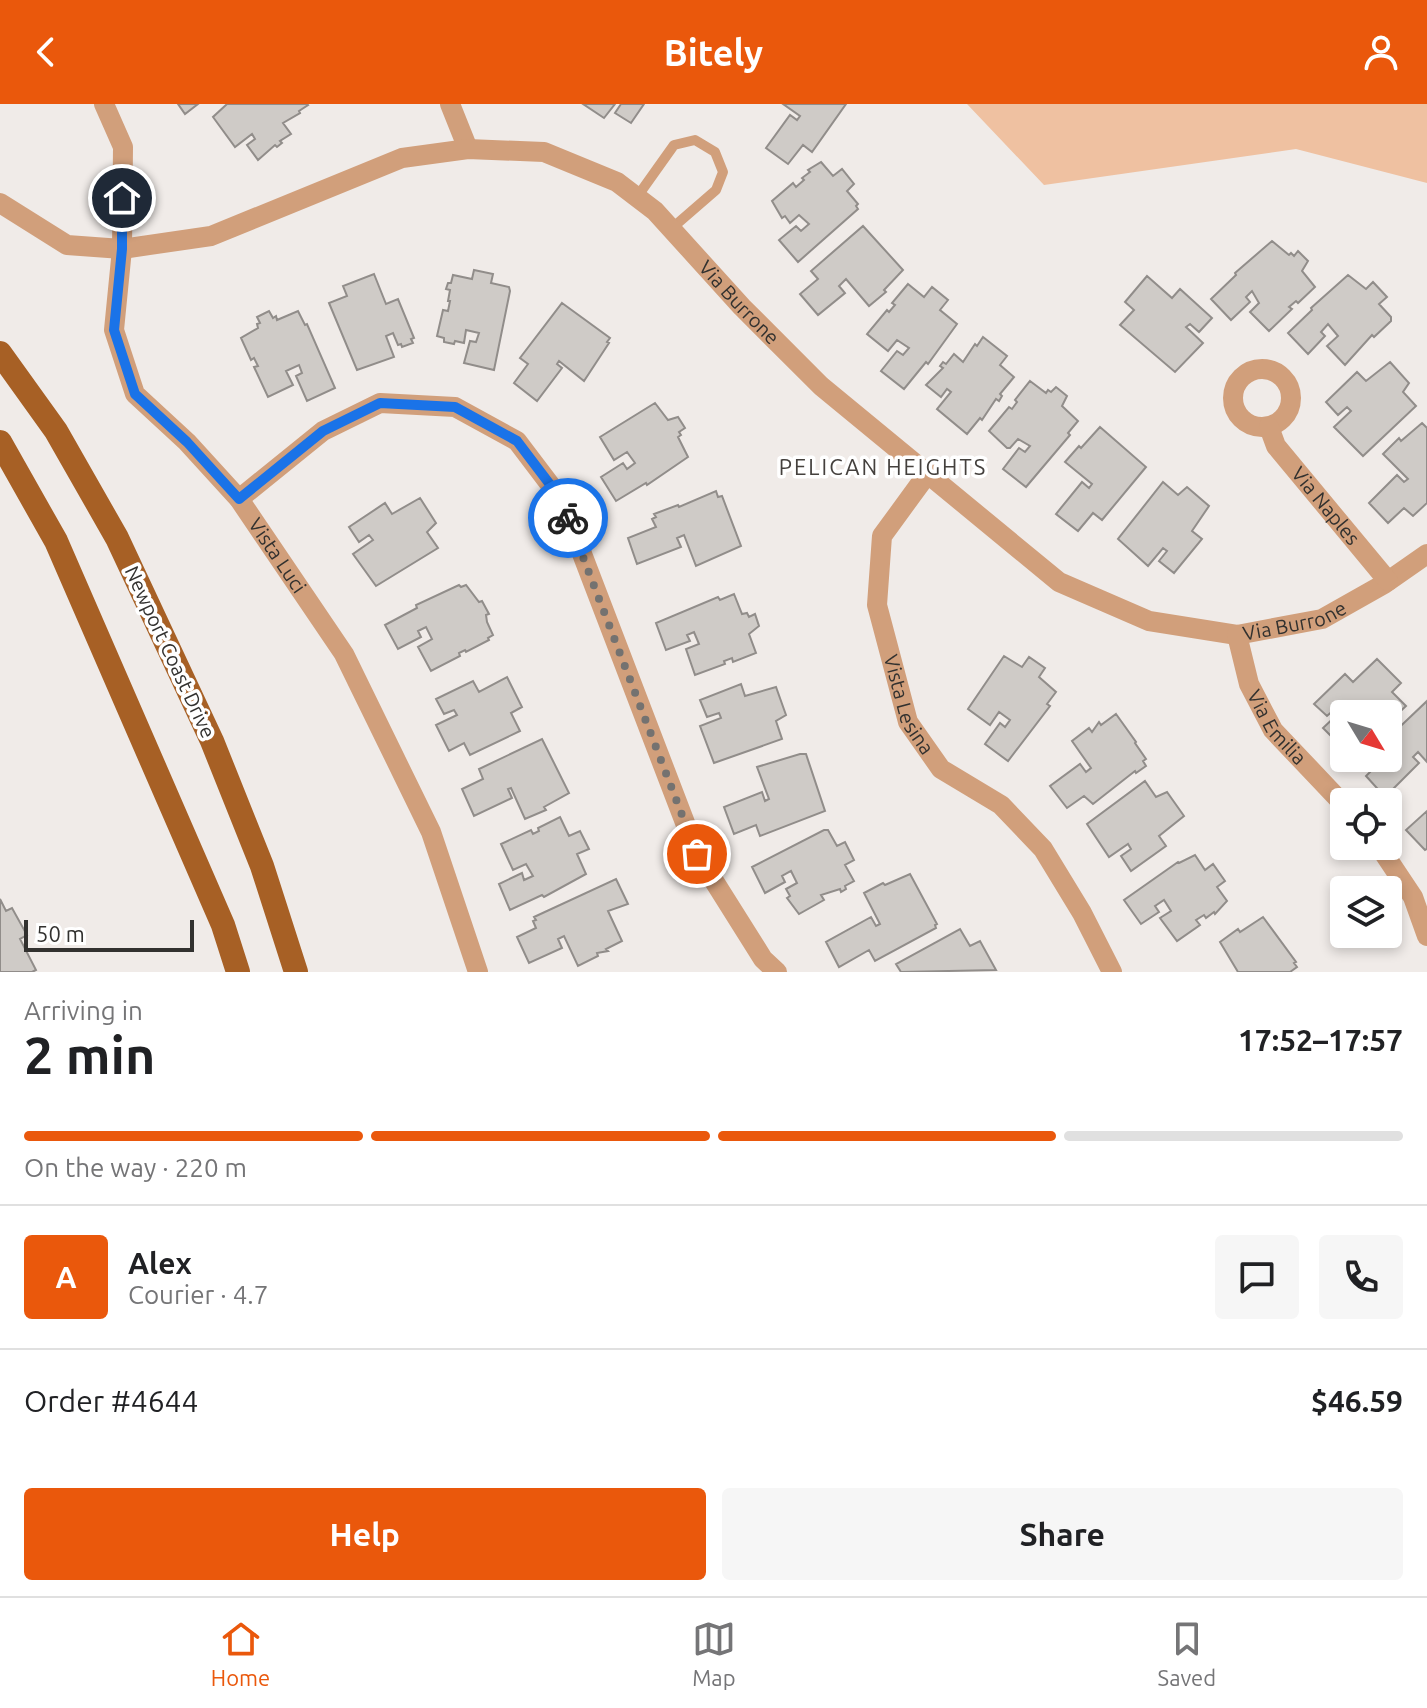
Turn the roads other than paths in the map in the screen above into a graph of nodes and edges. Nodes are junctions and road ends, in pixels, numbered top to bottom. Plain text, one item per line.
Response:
1 (104, 104) edge
2 (450, 104) edge
3 (468, 149) junction
4 (637, 197) junction
5 (0, 203) edge
6 (671, 229) junction
7 (122, 249) junction
8 (0, 353) edge
9 (1269, 427) dead end
10 (0, 442) edge
11 (928, 473) junction
12 (239, 499) junction
13 (1427, 554) edge
14 (1388, 581) junction
15 (1237, 635) junction
16 (1330, 790) edge
17 (1388, 860) edge
18 (1427, 936) edge
19 (238, 972) edge
20 (296, 972) edge
21 (478, 972) edge
22 (777, 972) edge
23 (1112, 972) edge

1 - 7 street, Vista Luci
2 - 3 street
3 - 4 street, Via Burrone
3 - 7 street, Via Burrone
4 - 6 street, Via Burrone
4 - 6 lane
5 - 7 street, Via Burrone
6 - 11 street, Via Burrone
7 - 12 street, Vista Luci
8 - 20 main road, Newport Coast Drive
9 - 14 street, Via Naples
10 - 19 main road
11 - 15 street, Via Burrone
11 - 23 street, Vista Lesina
12 - 21 street, Vista Luci
12 - 22 street
13 - 14 street, Via Burrone
14 - 15 street, Via Burrone
15 - 16 street, Via Emilia
17 - 18 street

